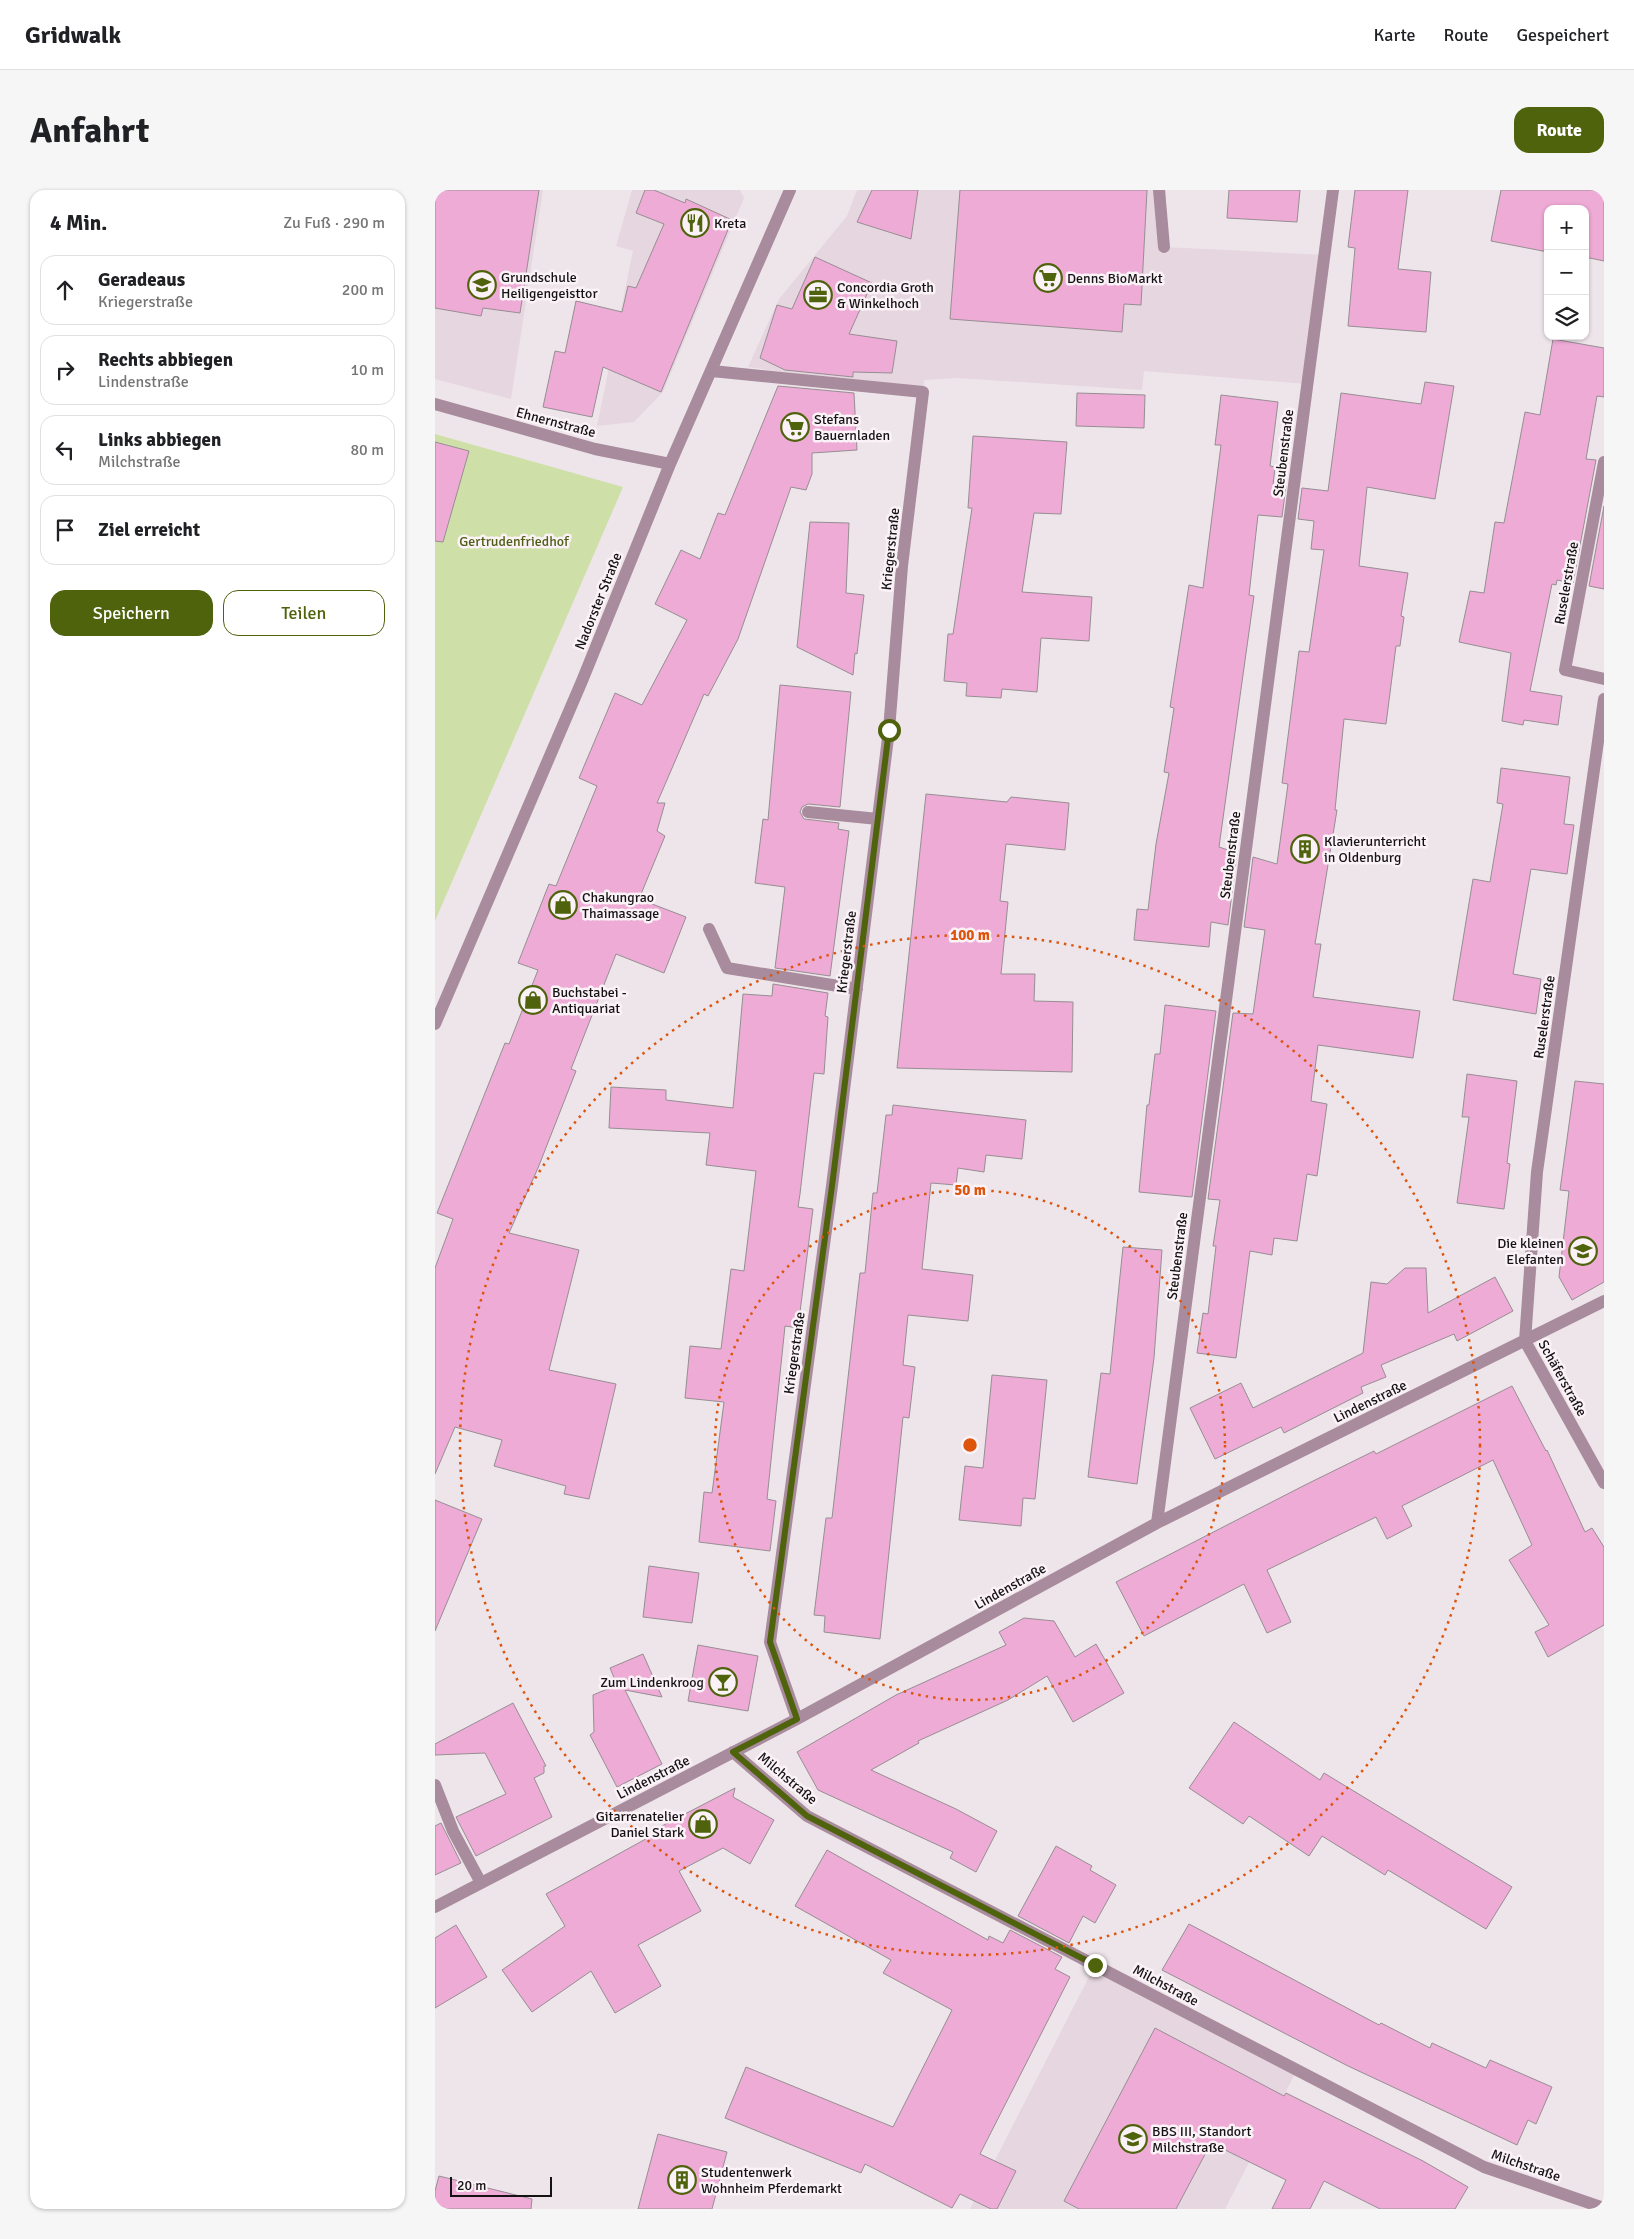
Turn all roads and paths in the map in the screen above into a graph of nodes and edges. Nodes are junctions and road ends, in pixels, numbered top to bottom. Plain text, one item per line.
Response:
1 (790, 190) edge
2 (1159, 190) edge
3 (1333, 190) edge
4 (1164, 248) dead end
5 (712, 371) junction
6 (435, 404) edge
7 (1604, 462) edge
8 (670, 464) junction
9 (1604, 679) edge
10 (1604, 699) edge
11 (807, 812) dead end
12 (878, 820) junction
13 (709, 928) dead end
14 (857, 989) junction
15 (435, 1024) edge
16 (1604, 1302) edge
17 (1525, 1341) junction
18 (1604, 1482) edge
19 (1157, 1523) junction
20 (797, 1719) junction
21 (733, 1752) junction
22 (435, 1785) edge
23 (481, 1883) junction
24 (435, 1907) edge
25 (1604, 2208) edge

1 - 5 street, Nadorster Straße
2 - 4 street
3 - 19 street, Steubenstraße
5 - 8 street, Nadorster Straße
5 - 12 street, Kriegerstraße
6 - 8 street, Ehnernstraße
7 - 9 street, Ruselerstraße
8 - 15 street, Nadorster Straße
10 - 17 street, Ruselerstraße
11 - 12 street
12 - 14 street, Kriegerstraße
13 - 14 street
14 - 20 street, Kriegerstraße
16 - 17 street, Lindenstraße
17 - 18 street, Schäferstraße
17 - 19 street, Lindenstraße
19 - 20 street, Lindenstraße
20 - 21 street, Lindenstraße
21 - 23 street, Lindenstraße
21 - 25 street, Milchstraße
22 - 23 street
23 - 24 street, Lindenstraße

